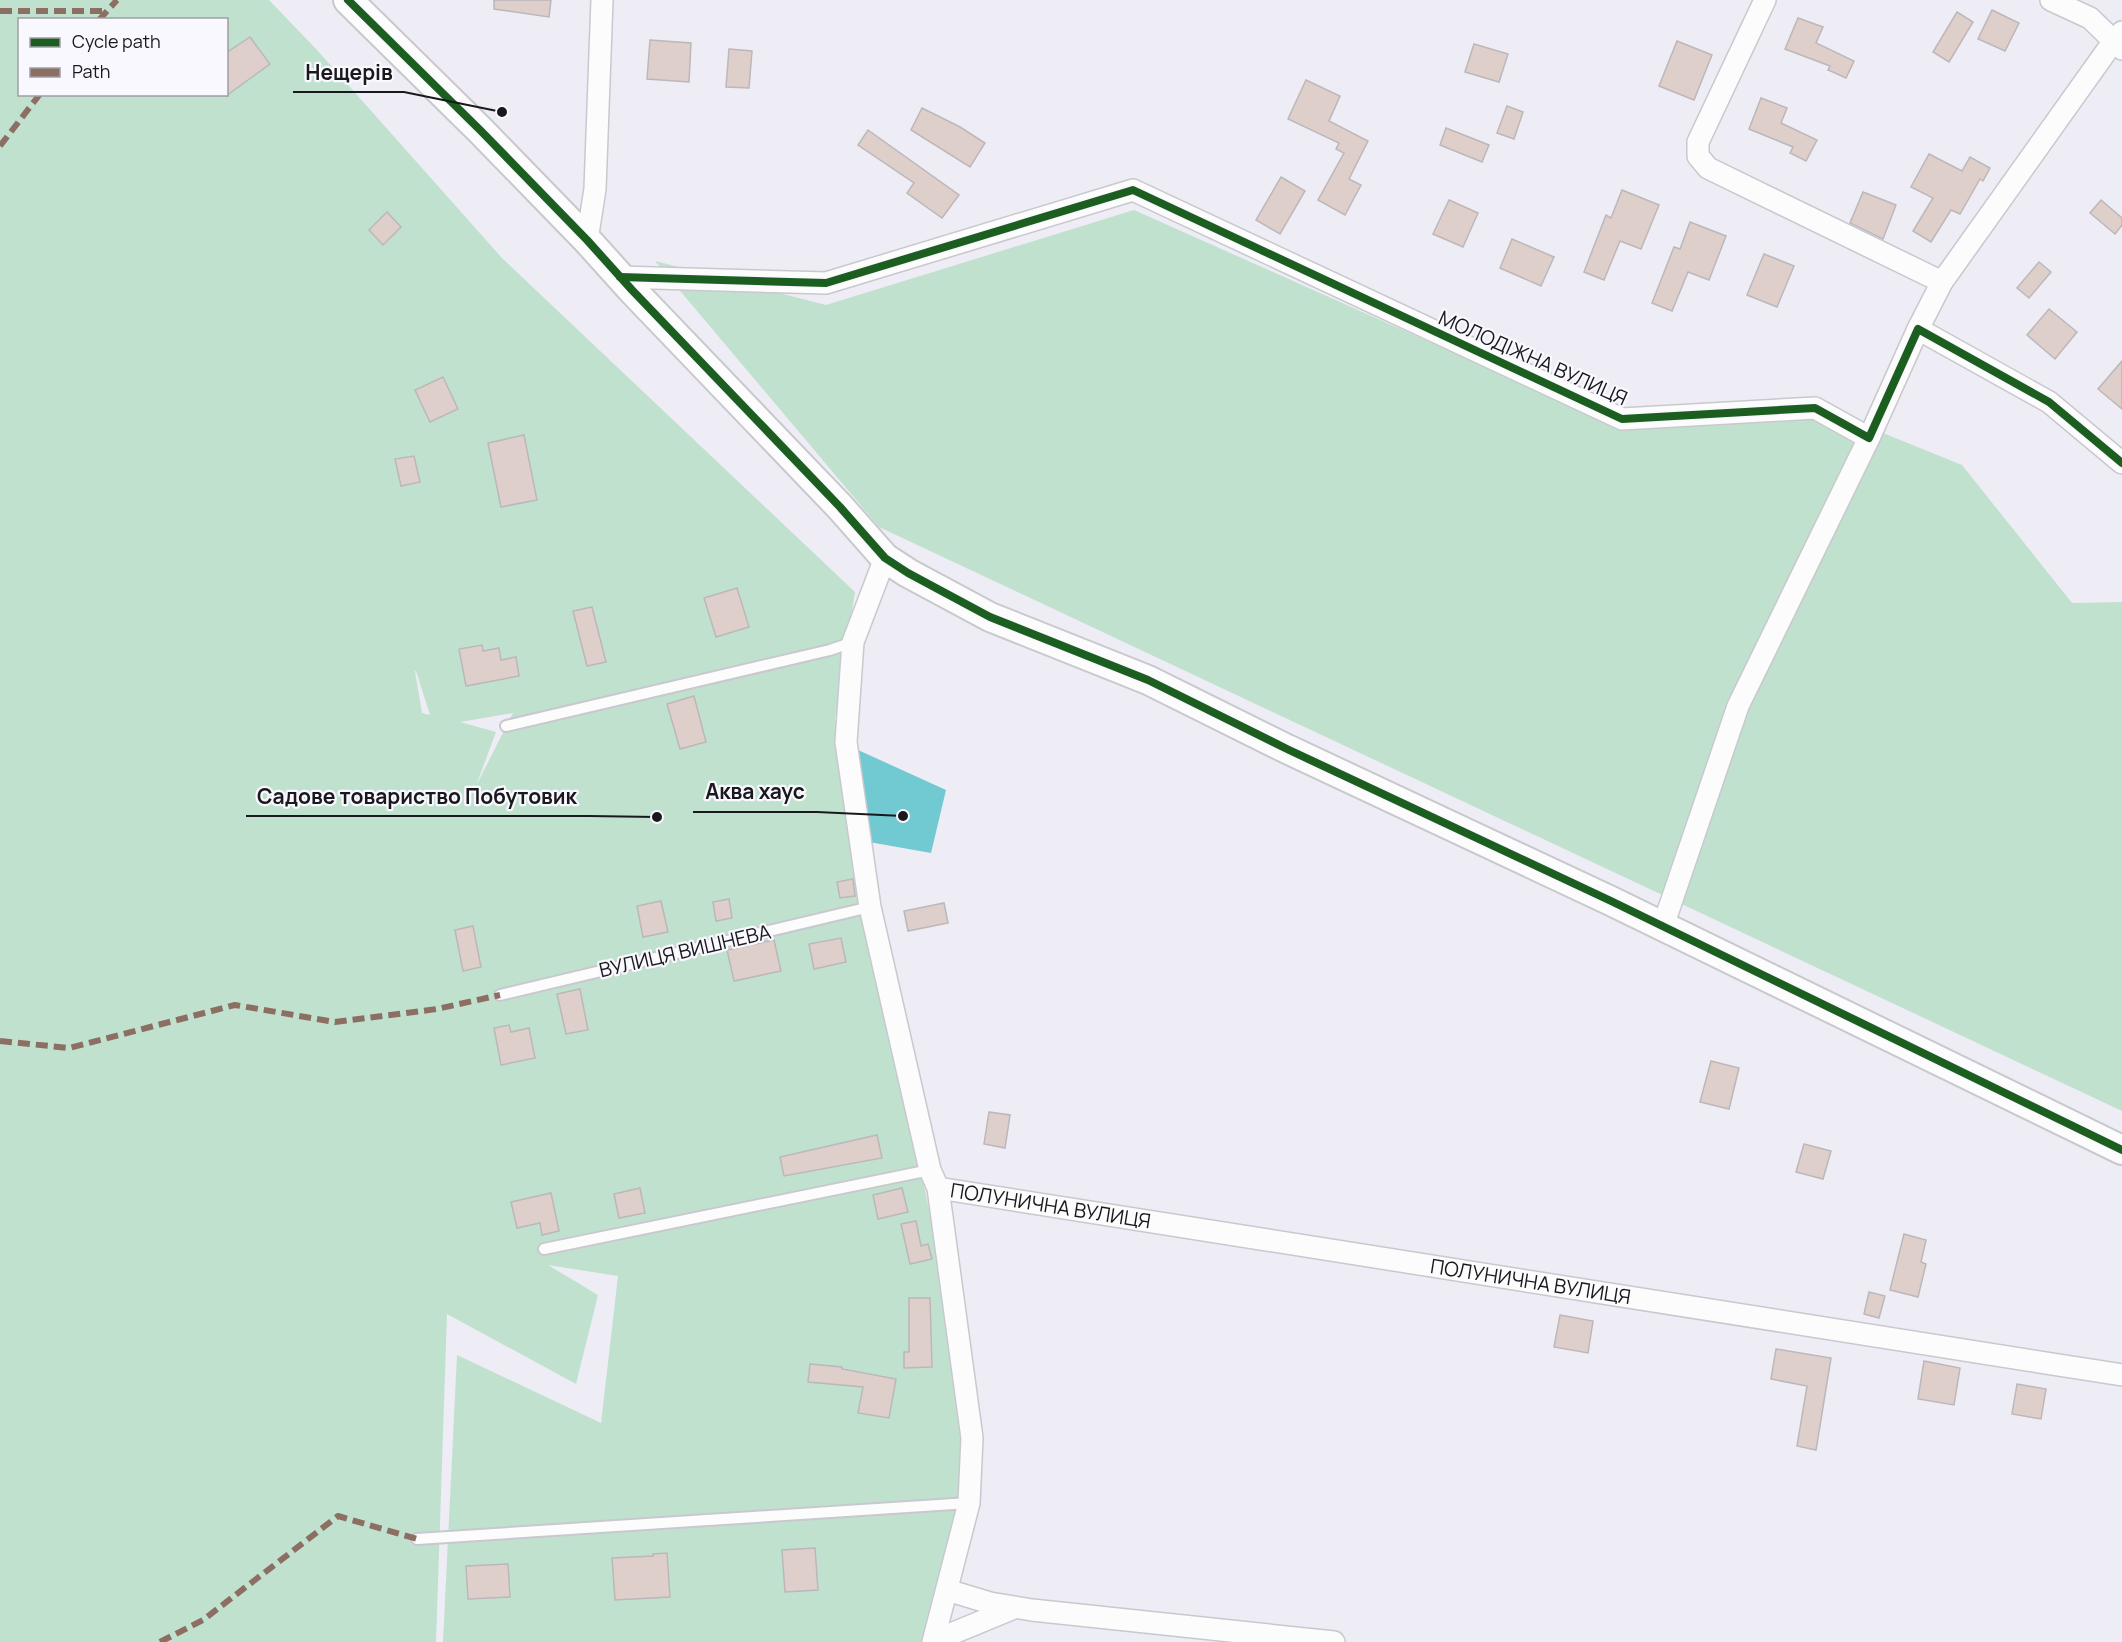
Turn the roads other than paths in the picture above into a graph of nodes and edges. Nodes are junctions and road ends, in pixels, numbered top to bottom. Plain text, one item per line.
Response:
1 (348, 0) edge
2 (602, 0) edge
3 (1765, 0) edge
4 (2051, 0) edge
5 (2119, 41) edge
6 (588, 240) junction
7 (620, 277) junction
8 (1942, 282) junction
9 (1918, 329) junction
10 (1869, 438) junction
11 (2122, 464) edge
12 (885, 558) junction
13 (853, 642) junction
14 (506, 726) dead end
15 (870, 907) junction
16 (1663, 926) junction
17 (500, 995) dead end
18 (2122, 1150) edge
19 (934, 1179) junction
20 (544, 1249) dead end
21 (2122, 1375) edge
22 (969, 1503) junction
23 (417, 1539) dead end
24 (947, 1590) junction
25 (1016, 1607) junction
26 (1279, 1639) edge
27 (934, 1641) edge
28 (1334, 1642) edge

1 - 6 main road
2 - 6 street
3 - 8 street
4 - 5 street
5 - 8 street
6 - 7 main road
7 - 10 street, МОЛОДІЖНА ВУЛИЦЯ
7 - 12 main road
8 - 9 street
9 - 10 street
9 - 11 street
10 - 16 street
12 - 13 street, ПОЛУНИЧНА ВУЛИЦЯ
12 - 16 main road
13 - 14 lane
13 - 15 street, ПОЛУНИЧНА ВУЛИЦЯ
15 - 17 lane, ВУЛИЦЯ ВИШНЕВА
15 - 19 street, ПОЛУНИЧНА ВУЛИЦЯ
16 - 18 main road
19 - 20 lane
19 - 21 street, ПОЛУНИЧНА ВУЛИЦЯ
19 - 22 street, ПОЛУНИЧНА ВУЛИЦЯ
22 - 23 lane
22 - 24 street, ПОЛУНИЧНА ВУЛИЦЯ
24 - 25 street
24 - 27 street, ПОЛУНИЧНА ВУЛИЦЯ
25 - 26 street
25 - 27 street
26 - 28 street

